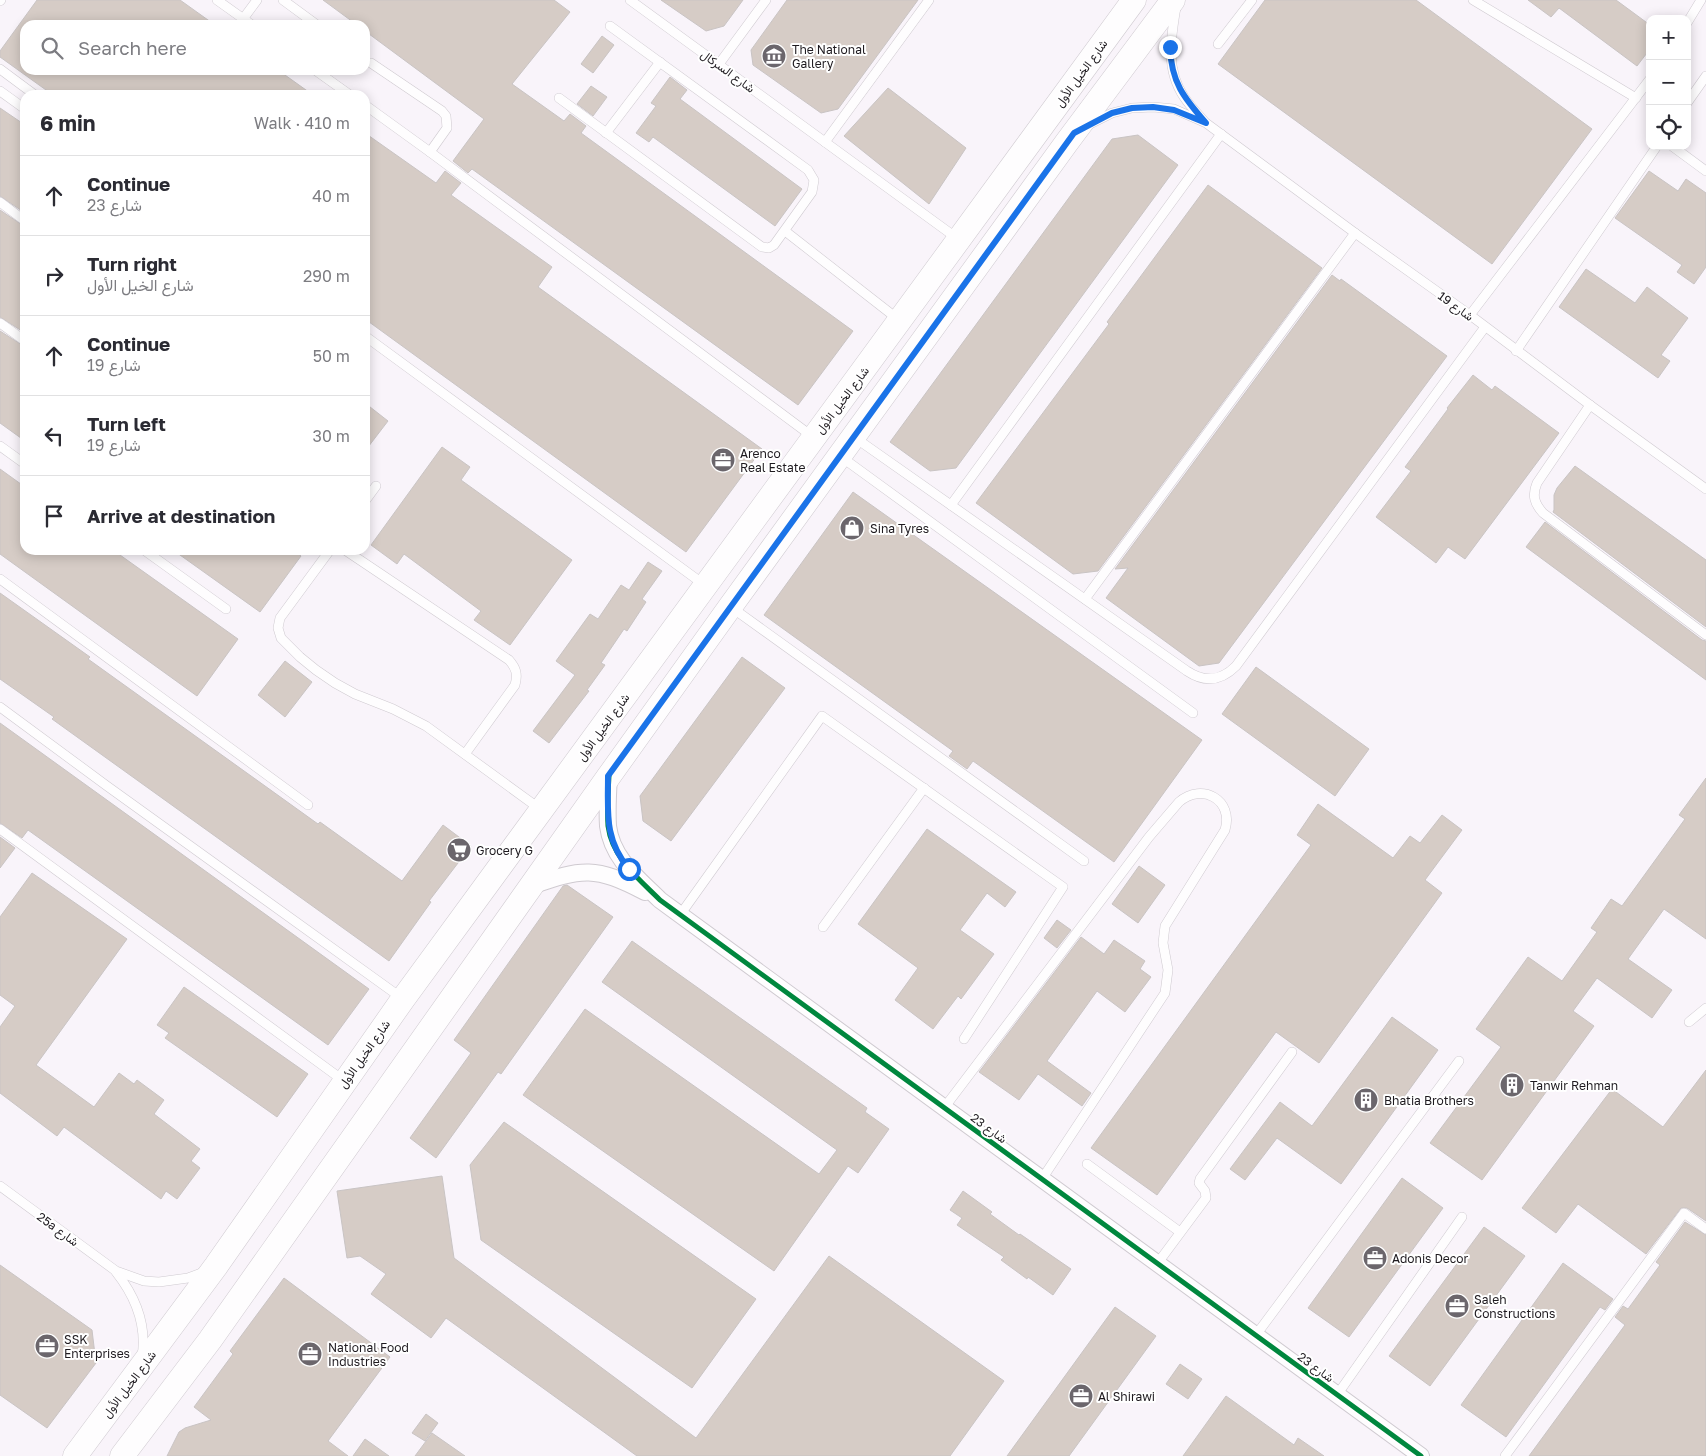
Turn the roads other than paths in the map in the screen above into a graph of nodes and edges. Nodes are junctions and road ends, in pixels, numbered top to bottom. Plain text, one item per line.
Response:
1 (217, 0) edge
2 (257, 0) edge
3 (283, 0) edge
4 (630, 0) edge
5 (766, 0) edge
6 (929, 0) edge
7 (1134, 0) edge
8 (1175, 0) edge
9 (1252, 0) edge
10 (1473, 0) edge
11 (1701, 0) edge
12 (1691, 16) edge
13 (243, 18) junction
14 (246, 20) edge
15 (310, 20) edge
16 (610, 26) dead end
17 (1218, 44) dead end
18 (660, 62) junction
19 (371, 63) dead end
20 (718, 64) junction
21 (0, 69) edge
22 (322, 75) edge
23 (1706, 76) edge
24 (1646, 84) edge
25 (28, 90) edge
26 (343, 90) edge
27 (0, 91) edge
28 (1691, 97) edge
29 (559, 98) dead end
30 (1636, 98) junction
31 (20, 105) edge
32 (370, 109) edge
33 (1206, 123) junction
34 (606, 133) junction
35 (1074, 133) junction
36 (1221, 134) junction
37 (825, 142) junction
38 (1655, 150) edge
39 (1677, 150) edge
40 (430, 152) junction
41 (1706, 171) edge
42 (0, 202) edge
43 (20, 217) edge
44 (784, 231) junction
45 (1355, 233) junction
46 (958, 239) junction
47 (1470, 315) junction
48 (901, 321) junction
49 (0, 323) edge
50 (1484, 326) junction
51 (20, 337) edge
52 (370, 340) edge
53 (1516, 351) junction
54 (1590, 406) junction
55 (854, 437) junction
56 (814, 438) junction
57 (0, 446) edge
58 (839, 456) junction
59 (20, 460) edge
60 (376, 486) dead end
61 (1706, 488) edge
62 (370, 494) edge
63 (951, 505) junction
64 (151, 555) edge
65 (326, 555) edge
66 (352, 555) edge
67 (0, 580) edge
68 (706, 586) junction
69 (1085, 599) junction
70 (730, 606) junction
71 (226, 609) dead end
72 (1706, 635) edge
73 (0, 707) edge
74 (1193, 713) dead end
75 (465, 754) junction
76 (608, 776) junction
77 (924, 788) junction
78 (308, 805) dead end
79 (541, 811) junction
80 (0, 829) edge
81 (1084, 861) dead end
82 (530, 887) junction
83 (660, 900) junction
84 (680, 915) junction
85 (823, 927) dead end
86 (403, 999) junction
87 (1706, 1008) edge
88 (1689, 1022) dead end
89 (964, 1039) dead end
90 (1292, 1052) dead end
91 (1459, 1061) dead end
92 (344, 1081) junction
93 (944, 1108) junction
94 (1086, 1164) dead end
95 (1042, 1179) junction
96 (0, 1186) edge
97 (1462, 1217) dead end
98 (1706, 1229) edge
99 (1180, 1232) junction
100 (1157, 1264) junction
101 (216, 1266) junction
102 (116, 1271) junction
103 (1256, 1336) junction
104 (140, 1369) junction
105 (1337, 1395) junction
106 (75, 1456) edge
107 (122, 1456) edge
108 (1421, 1456) edge
109 (1505, 1456) edge

1 - 13 lane
2 - 13 lane
3 - 15 lane
4 - 20 lane, شارع السركال
5 - 20 lane
6 - 37 lane
7 - 46 main road, شارع الخيل الأول
8 - 33 lane, شارع 19
8 - 35 main road
9 - 17 lane
10 - 30 lane
11 - 12 lane
13 - 14 lane
16 - 18 lane
18 - 34 lane
18 - 44 lane
19 - 40 lane
20 - 37 lane, شارع السركال
21 - 25 lane
22 - 26 lane
23 - 28 lane
24 - 30 lane
27 - 31 lane
29 - 34 lane
30 - 47 lane
32 - 40 lane
33 - 35 lane, شارع 19
33 - 36 lane, شارع 19
34 - 44 lane
35 - 55 main road
36 - 45 lane, شارع 19
36 - 63 lane
37 - 46 lane, شارع السركال
38 - 53 lane
39 - 41 lane
40 - 56 lane
42 - 43 lane
44 - 48 lane
45 - 47 lane, شارع 19
45 - 69 lane
46 - 48 main road, شارع الخيل الأول
47 - 50 lane, شارع 19
48 - 56 main road, شارع الخيل الأول
49 - 51 lane
50 - 53 lane, شارع 19
50 - 69 lane
52 - 68 lane
53 - 54 lane, شارع 19
54 - 61 lane, شارع 19
54 - 72 lane
55 - 58 main road
55 - 63 lane
56 - 68 main road, شارع الخيل الأول
57 - 59 lane
58 - 70 main road
58 - 74 lane
60 - 62 lane
63 - 69 lane
64 - 71 lane
65 - 75 lane
66 - 75 lane
67 - 78 lane
68 - 79 main road, شارع الخيل الأول
70 - 76 main road
70 - 81 lane
73 - 86 lane
75 - 79 lane
76 - 82 main road
76 - 83 street, شارع 23
77 - 84 lane
77 - 85 lane
77 - 89 lane
79 - 86 main road, شارع الخيل الأول
80 - 92 lane
82 - 83 street, شارع 23
82 - 107 main road
83 - 84 street, شارع 23
84 - 93 street, شارع 23
86 - 92 main road, شارع الخيل الأول
87 - 88 lane
90 - 99 lane
91 - 103 lane
92 - 101 main road, شارع الخيل الأول
93 - 95 street, شارع 23
93 - 95 lane
94 - 99 lane
95 - 100 street, شارع 23
96 - 102 lane, 25a شارع
97 - 105 lane
98 - 109 lane
99 - 100 lane
100 - 103 street, شارع 23
101 - 102 lane, 25a شارع
101 - 104 main road, شارع الخيل الأول
102 - 104 lane, 25a شارع
103 - 105 street, شارع 23
104 - 106 main road, شارع الخيل الأول
105 - 108 street, شارع 23

